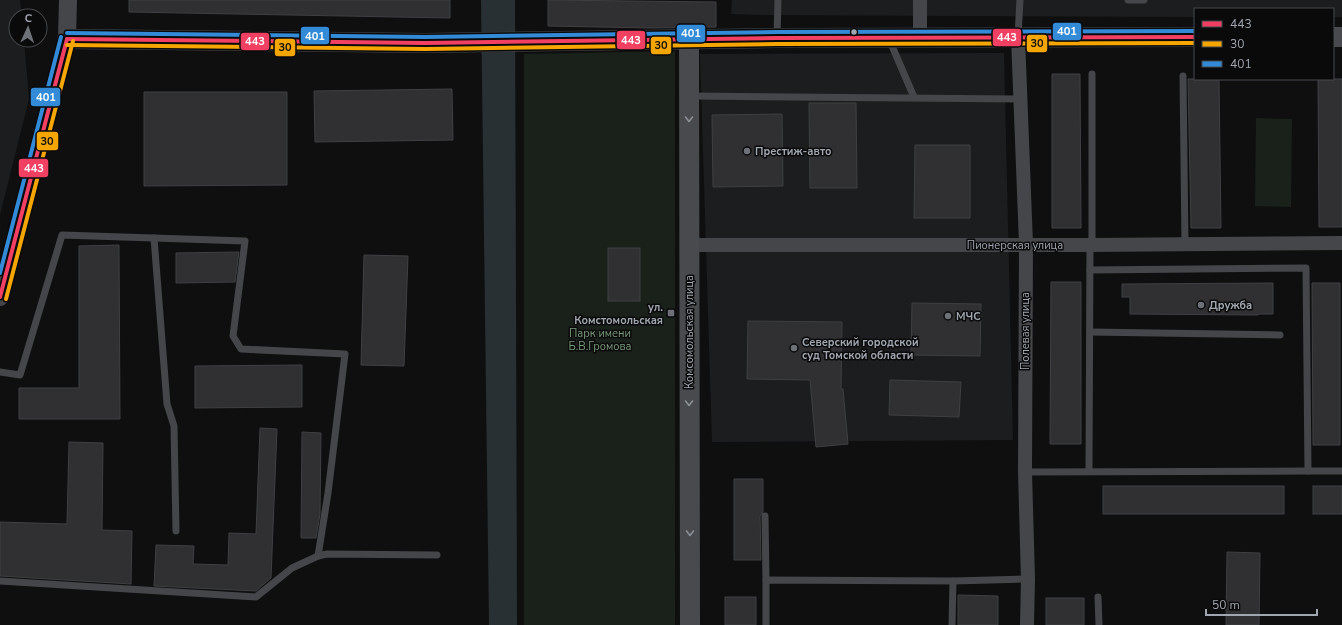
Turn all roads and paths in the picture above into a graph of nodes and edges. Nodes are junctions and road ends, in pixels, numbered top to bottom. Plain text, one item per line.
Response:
1 (68, 0) edge
2 (778, 0) edge
3 (920, 0) edge
4 (1020, 0) edge
5 (1128, 0) edge
6 (1144, 0) edge
7 (888, 37) junction
8 (920, 37) junction
9 (1018, 37) junction
10 (1194, 37) edge
11 (689, 38) junction
12 (777, 38) junction
13 (67, 39) junction
14 (1092, 74) dead end
15 (1183, 76) dead end
16 (689, 96) junction
17 (914, 97) junction
18 (1020, 99) junction
19 (154, 238) junction
20 (1342, 243) edge
21 (1026, 244) junction
22 (1185, 244) junction
23 (689, 245) junction
24 (1091, 245) junction
25 (1090, 270) junction
26 (0, 297) edge
27 (1090, 332) junction
28 (1280, 335) dead end
29 (0, 372) edge
30 (1090, 471) junction
31 (1308, 471) junction
32 (1342, 471) edge
33 (1025, 472) junction
34 (765, 516) dead end
35 (176, 531) dead end
36 (318, 556) junction
37 (437, 556) dead end
38 (1028, 579) junction
39 (766, 580) junction
40 (0, 581) edge
41 (952, 581) junction
42 (1098, 597) dead end
43 (690, 625) edge
44 (766, 625) edge
45 (952, 625) edge
46 (1027, 625) edge
47 (1099, 625) edge

1 - 13 street
2 - 12 lane
3 - 8 street
4 - 9 lane
5 - 6 lane
7 - 8 main road
7 - 12 main road
7 - 17 lane
8 - 9 main road
9 - 10 main road
9 - 18 street, Полевая улица
11 - 12 main road
11 - 13 main road
11 - 16 main road, Комсомольская улица
13 - 26 street
14 - 24 lane
15 - 22 lane
16 - 17 lane
16 -> 23 main road, Комсомольская улица
17 - 18 lane
18 - 21 street, Полевая улица
19 - 29 lane
19 - 35 lane
19 - 36 lane
20 - 22 street, Пионерская улица
21 - 23 street, Пионерская улица
21 - 24 street, Пионерская улица
21 - 33 street, Полевая улица
22 - 24 street, Пионерская улица
23 -> 43 main road, Комсомольская улица
24 - 25 lane
25 - 27 lane
25 - 31 lane
27 - 28 lane
27 - 30 lane
30 - 31 lane
30 - 33 lane
31 - 32 lane
33 - 38 street, Полевая улица
34 - 39 lane
36 - 37 lane
36 - 40 lane
38 - 41 lane
38 - 46 street, Полевая улица
39 - 41 lane
39 - 44 lane
41 - 45 lane
42 - 47 lane

